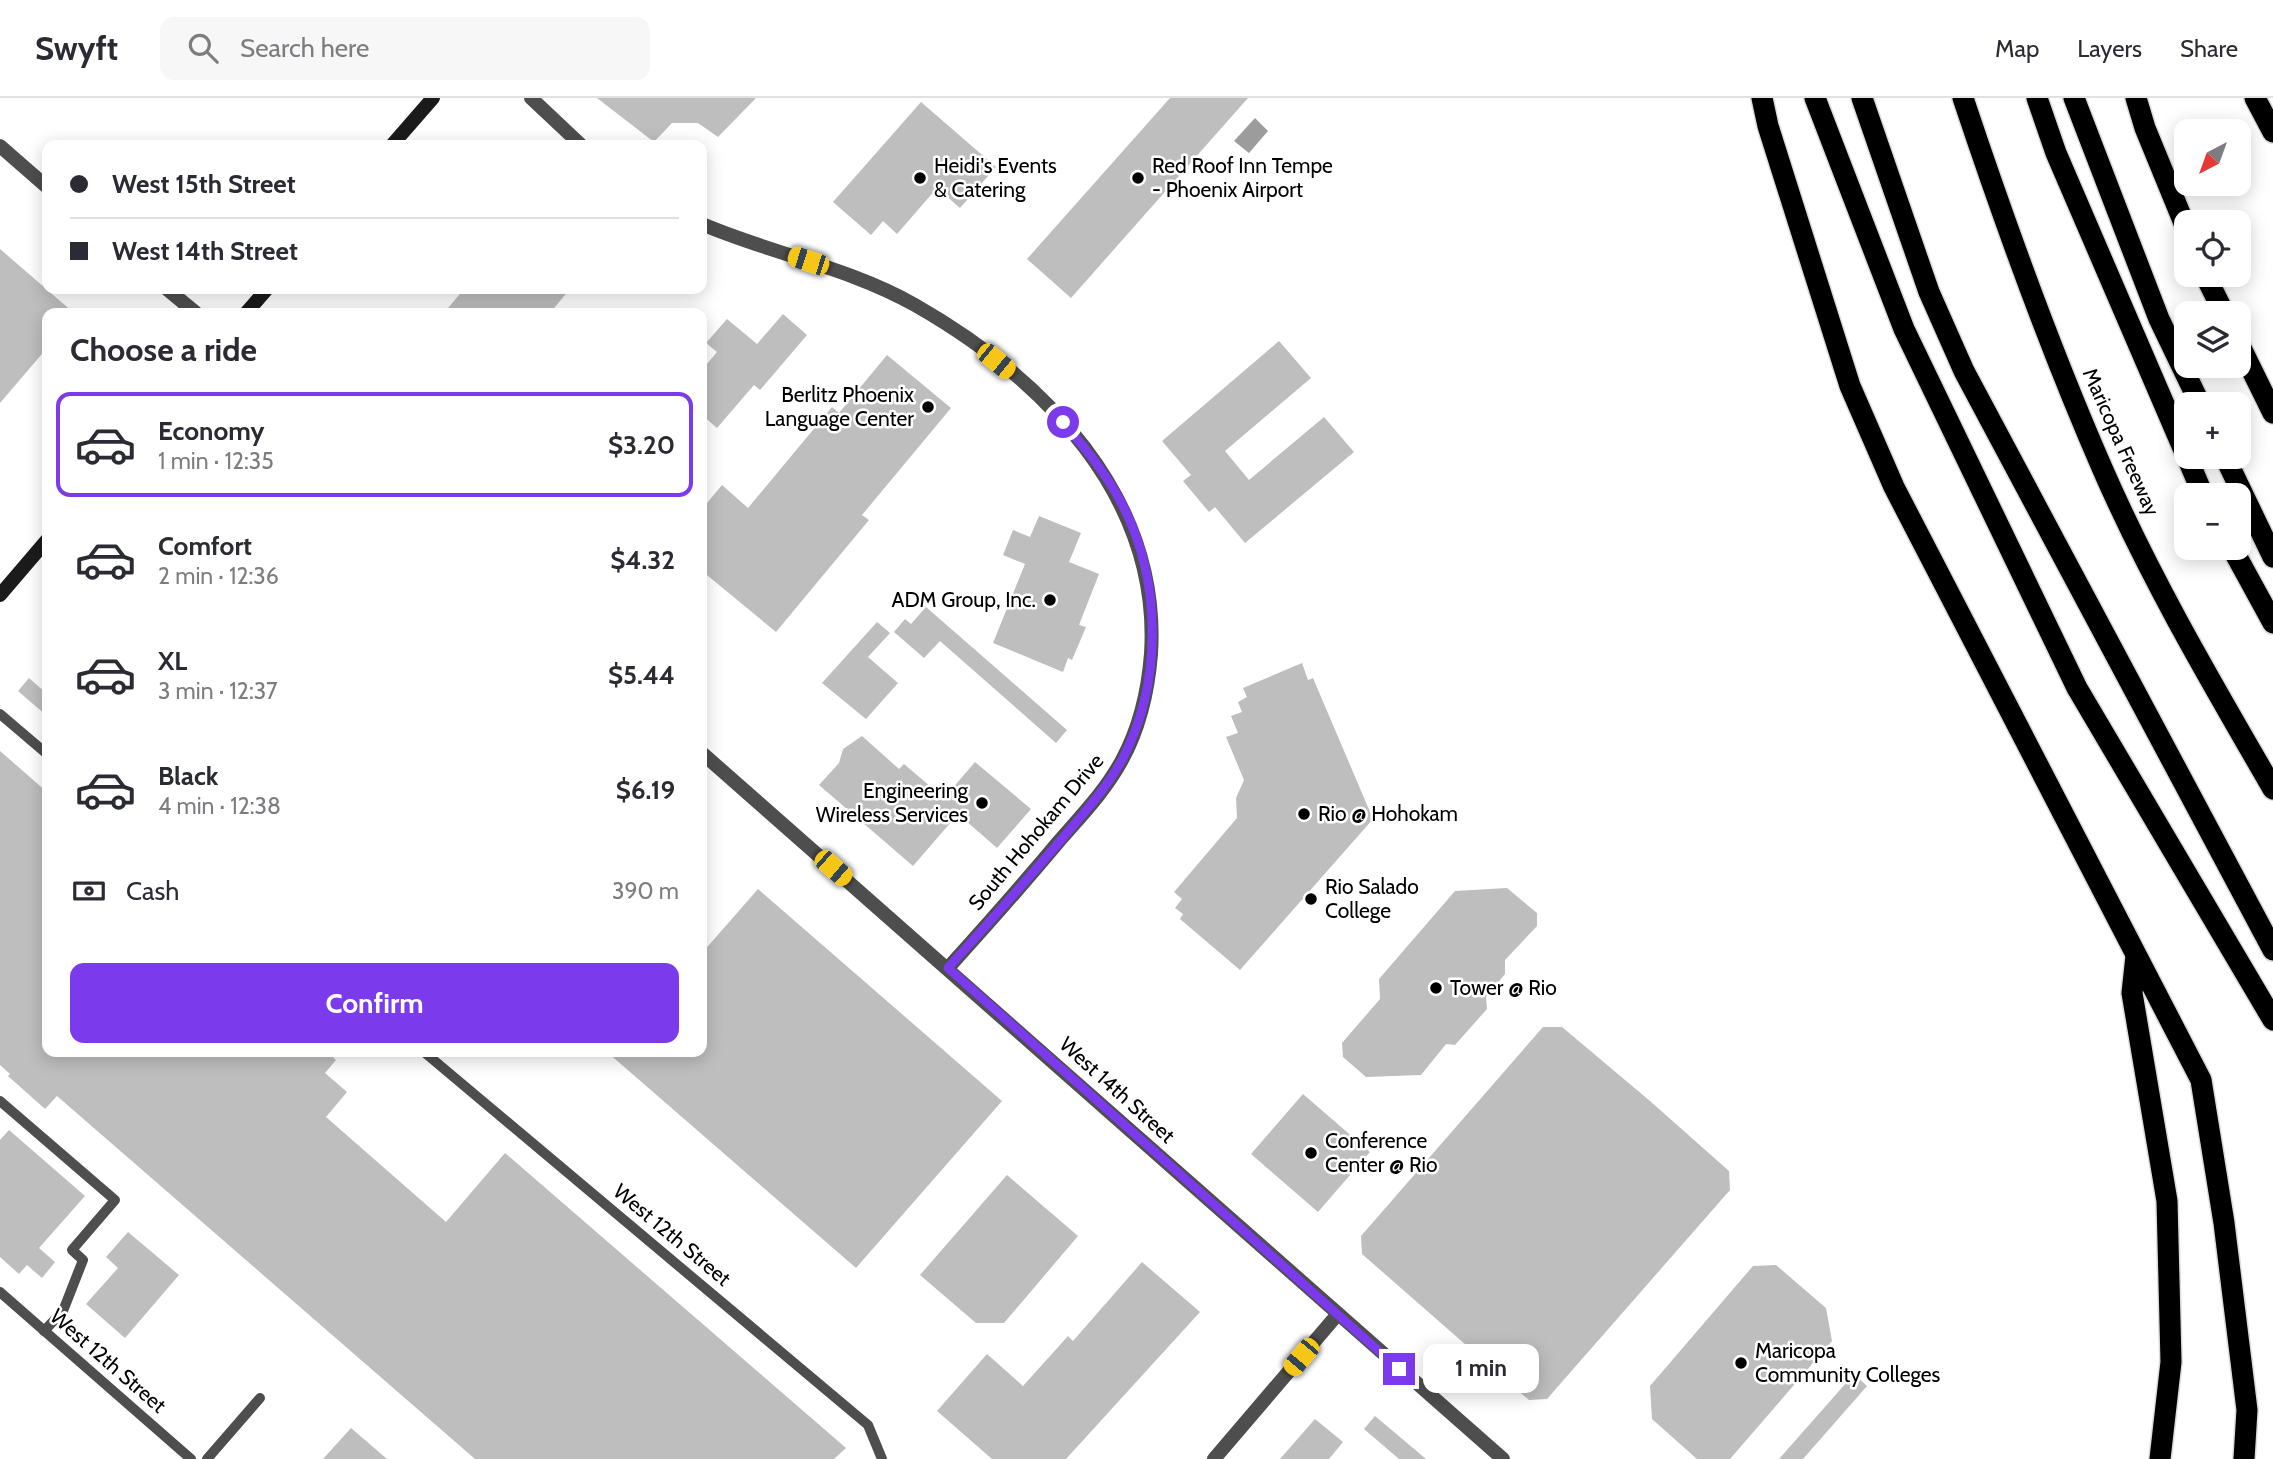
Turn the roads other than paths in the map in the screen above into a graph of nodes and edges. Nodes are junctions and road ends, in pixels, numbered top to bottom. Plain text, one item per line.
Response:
1 (433, 98) edge
2 (531, 98) edge
3 (1762, 98) edge
4 (1815, 98) edge
5 (1863, 98) edge
6 (1963, 98) edge
7 (2037, 98) edge
8 (2074, 98) edge
9 (2136, 98) edge
10 (2255, 98) edge
11 (2273, 132) edge
12 (396, 140) edge
13 (576, 140) edge
14 (0, 146) edge
15 (42, 183) edge
16 (2179, 210) edge
17 (707, 226) edge
18 (173, 294) edge
19 (263, 294) edge
20 (190, 308) edge
21 (250, 308) edge
22 (2251, 368) edge
23 (2194, 392) edge
24 (2273, 413) edge
25 (2174, 428) edge
26 (2231, 469) edge
27 (42, 546) edge
28 (2273, 557) edge
29 (2239, 560) edge
30 (0, 596) edge
31 (2273, 623) edge
32 (0, 714) edge
33 (42, 750) edge
34 (707, 757) edge
35 (2273, 789) edge
36 (2273, 950) edge
37 (2136, 956) junction
38 (948, 968) junction
39 (2273, 1020) edge
40 (430, 1057) edge
41 (0, 1101) edge
42 (0, 1292) edge
43 (1337, 1315) junction
44 (44, 1331) junction
45 (260, 1398) dead end
46 (191, 1459) edge
47 (207, 1459) edge
48 (882, 1459) edge
49 (1214, 1459) edge
50 (1503, 1459) edge
51 (2160, 1459) edge
52 (2244, 1459) edge

1 - 12 main road
2 - 13 street
3 - 37 highway
4 - 39 highway
5 - 36 highway
6 - 35 highway, Maricopa Freeway
7 - 25 highway
8 - 23 highway
9 - 16 highway
10 - 11 highway
14 - 15 street
17 - 38 street, South Hohokam Drive
18 - 20 street
19 - 21 main road
22 - 24 highway
26 - 28 highway
27 - 30 main road
29 - 31 highway
32 - 33 lane
34 - 38 street, West 14th Street
37 - 51 highway
37 - 52 highway
38 - 43 street, West 14th Street
40 - 48 lane, West 12th Street
41 - 44 lane
42 - 44 lane, West 12th Street
43 - 49 street
43 - 50 street, West 14th Street
44 - 46 lane, West 12th Street
45 - 47 lane

